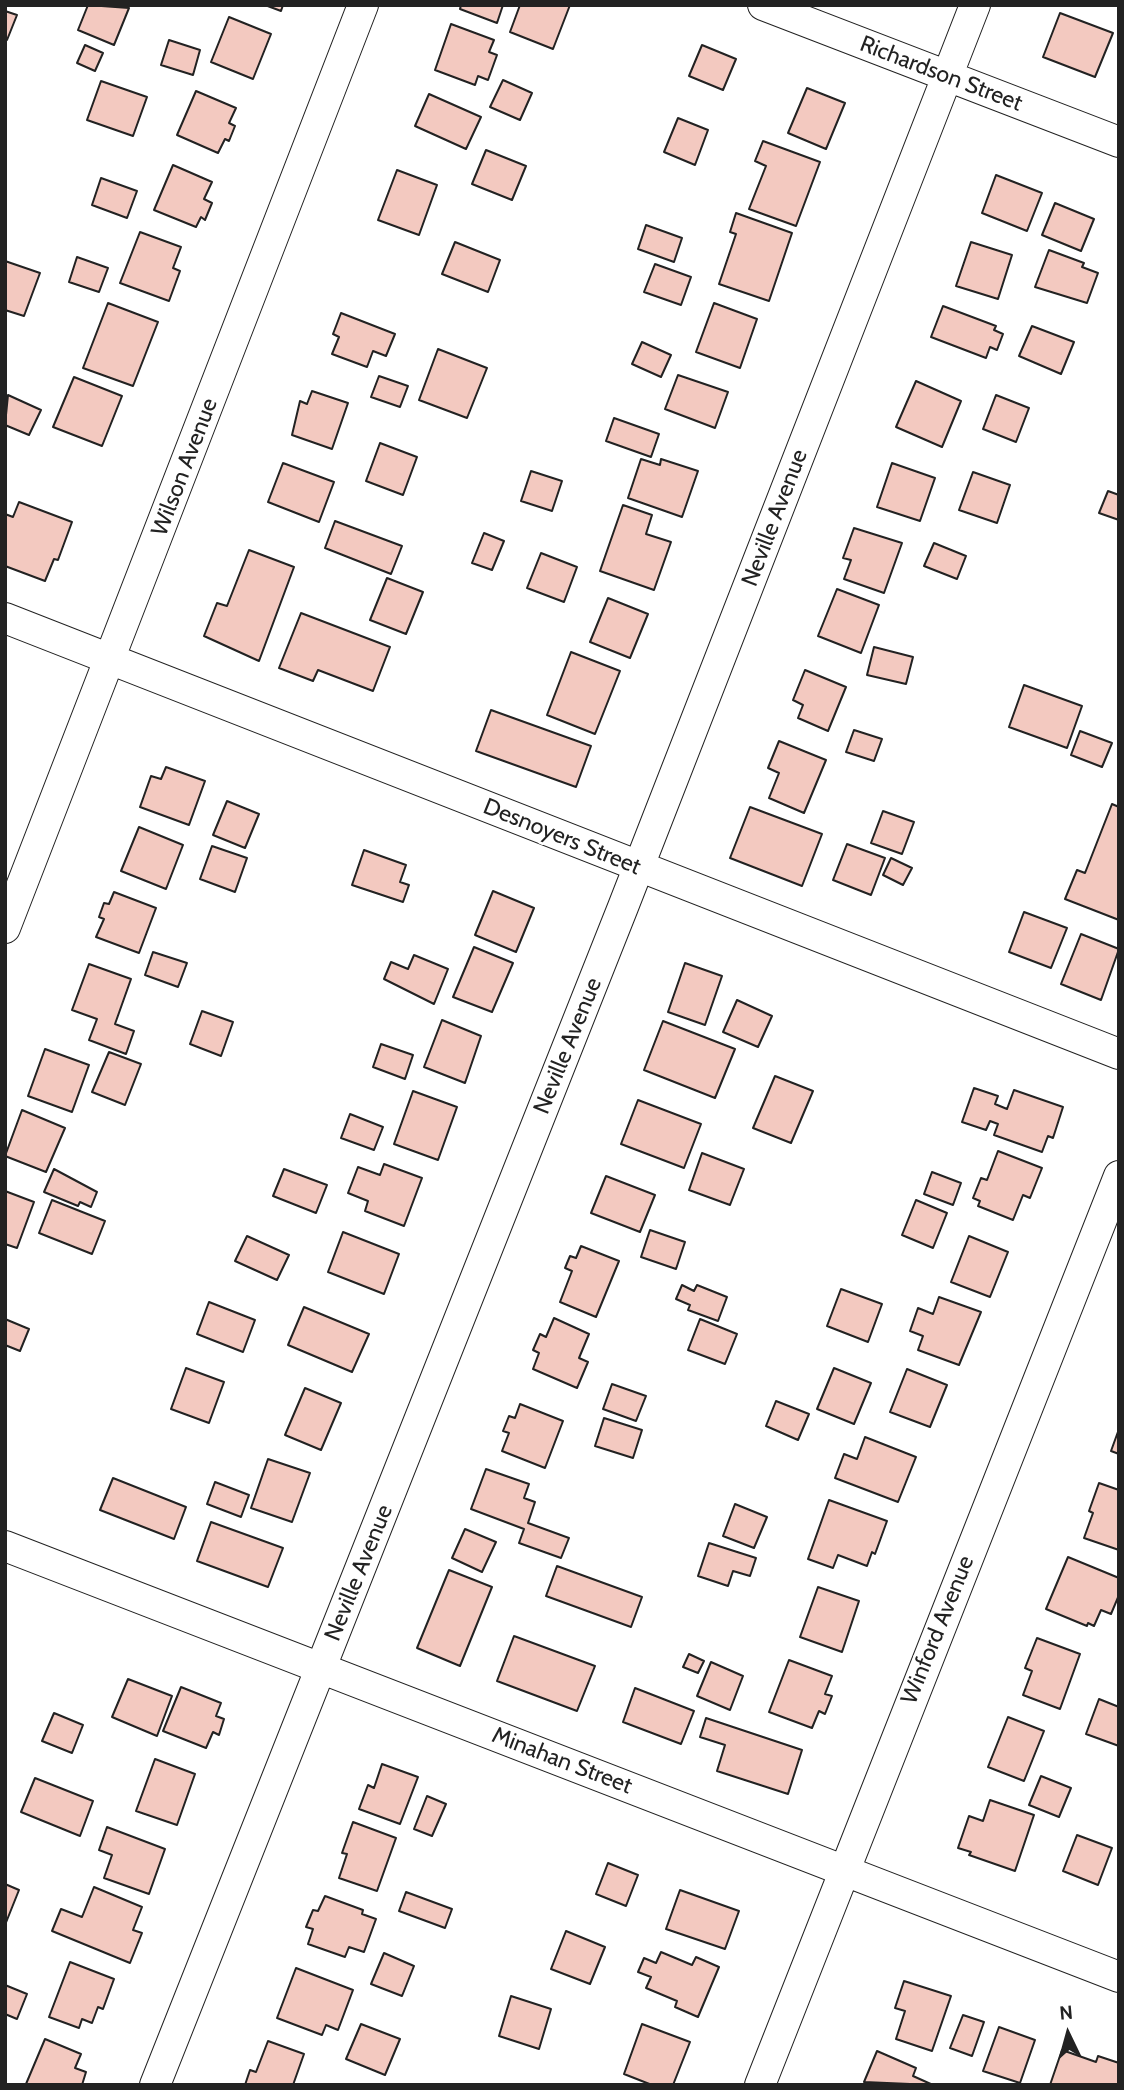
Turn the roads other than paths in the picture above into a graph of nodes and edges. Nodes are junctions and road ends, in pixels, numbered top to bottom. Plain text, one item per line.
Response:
1 (363, 5) edge
2 (764, 5) edge
3 (975, 5) edge
4 (947, 76) junction
5 (1119, 142) edge
6 (5, 618) edge
7 (111, 659) junction
8 (639, 868) junction
9 (5, 928) edge
10 (1119, 1054) edge
11 (1119, 1176) edge
12 (5, 1546) edge
13 (321, 1668) junction
14 (843, 1870) junction
15 (1119, 1978) edge
16 (155, 2085) edge
17 (760, 2085) edge

1 - 7 street, Wilson Avenue
2 - 4 street, Richardson Street
3 - 4 street, Neville Avenue
4 - 5 street, Richardson Street
4 - 8 street, Neville Avenue
6 - 7 street, Desnoyers Street
7 - 8 street, Desnoyers Street
7 - 9 street, Wilson Avenue
8 - 10 street, Desnoyers Street
8 - 13 street, Neville Avenue
11 - 14 street, Winford Avenue
12 - 13 street, Minahan Street
13 - 14 street, Minahan Street
13 - 16 street, Neville Avenue
14 - 15 street, Minahan Street
14 - 17 street, Winford Avenue

